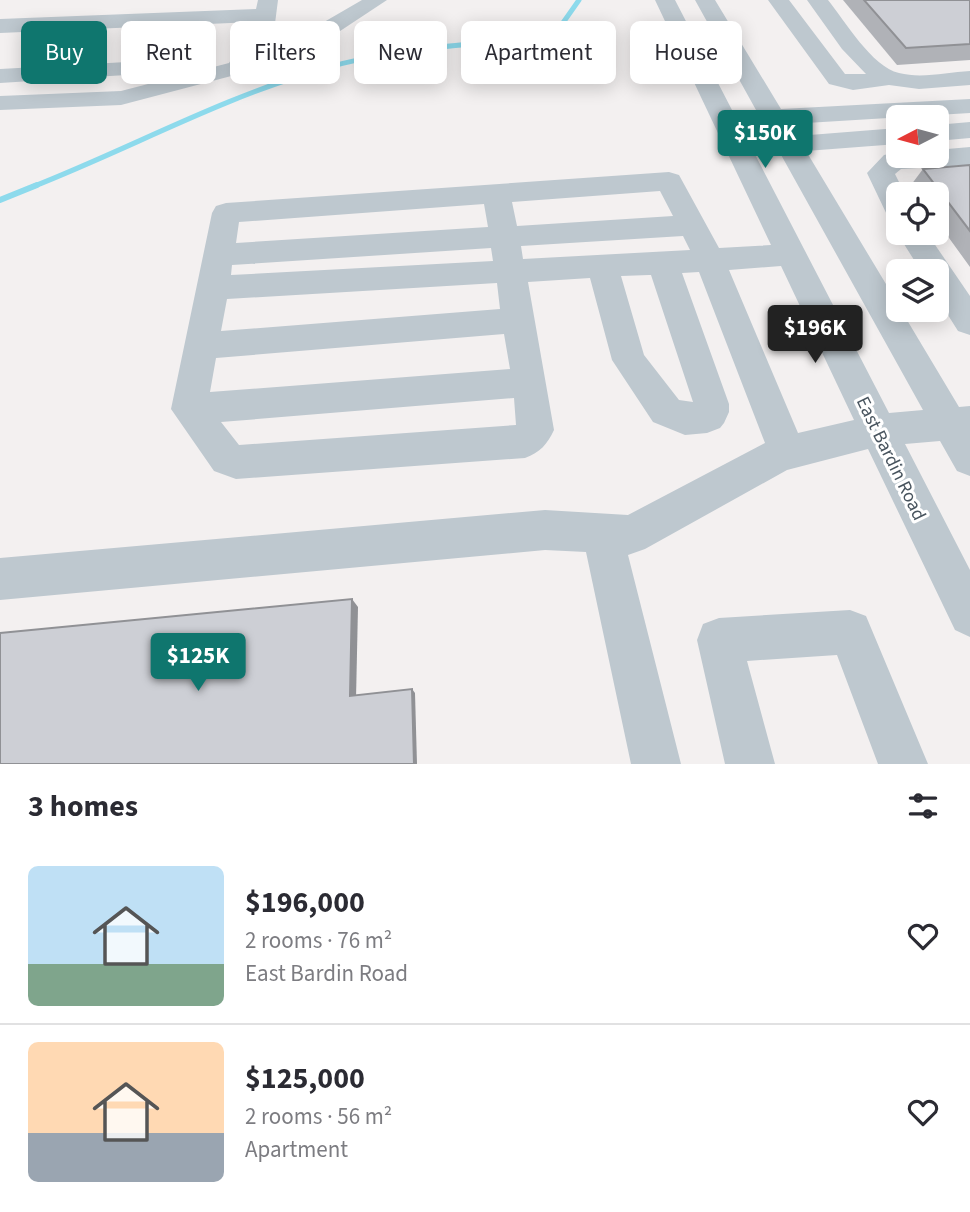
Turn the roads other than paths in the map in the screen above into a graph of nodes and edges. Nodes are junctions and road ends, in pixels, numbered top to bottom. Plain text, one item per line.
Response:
1 (377, 0) edge
2 (665, 0) edge
3 (705, 0) edge
4 (778, 0) edge
5 (817, 0) edge
6 (44, 2) dead end
7 (266, 17) edge
8 (32, 21) edge
9 (107, 22) edge
10 (340, 22) edge
11 (21, 25) edge
12 (0, 26) edge
13 (216, 36) edge
14 (21, 40) edge
15 (230, 62) edge
16 (7, 64) edge
17 (230, 69) edge
18 (889, 78) junction
19 (970, 78) edge
20 (0, 103) edge
21 (970, 106) edge
22 (772, 116) junction
23 (724, 119) junction
24 (970, 130) edge
25 (949, 132) edge
26 (886, 137) edge
27 (789, 145) junction
28 (738, 148) junction
29 (970, 156) edge
30 (886, 184) edge
31 (497, 194) junction
32 (692, 225) junction
33 (505, 237) junction
34 (920, 245) edge
35 (790, 254) junction
36 (710, 260) junction
37 (663, 263) junction
38 (602, 266) junction
39 (216, 271) junction
40 (512, 271) junction
41 (519, 320) junction
42 (970, 322) edge
43 (201, 346) junction
44 (529, 382) junction
45 (189, 409) junction
46 (960, 423) edge
47 (878, 430) junction
48 (788, 453) junction
49 (970, 459) edge
50 (602, 532) junction
51 (0, 579) edge
52 (970, 615) edge
53 (656, 764) edge
54 (750, 764) edge
55 (903, 764) edge

1 - 10 street
2 - 23 street, East Bardin Road
3 - 22 street
4 - 18 street
5 - 18 street
6 - 8 street
7 - 9 street
7 - 13 street
11 - 12 street
14 - 16 street
15 - 16 street
17 - 20 street
18 - 19 street
21 - 22 street
22 - 23 street
22 - 27 street
23 - 28 street, East Bardin Road
24 - 25 street
26 - 27 street
27 - 28 street
27 - 46 street
28 - 35 street, East Bardin Road
29 - 30 street
31 - 32 street
31 - 33 street
31 - 39 street
32 - 33 street
32 - 36 street
33 - 39 street
33 - 40 street
34 - 42 street
35 - 36 street
35 - 47 street, East Bardin Road
36 - 37 street
36 - 48 street
37 - 38 street
37 - 38 street
38 - 40 street
39 - 40 street
39 - 43 street
40 - 41 street
41 - 43 street
41 - 44 street
43 - 45 street
44 - 45 street
44 - 45 street
46 - 47 street
46 - 49 street
47 - 48 street
47 - 52 street, East Bardin Road
48 - 50 street
50 - 51 street
50 - 53 street
54 - 55 street

